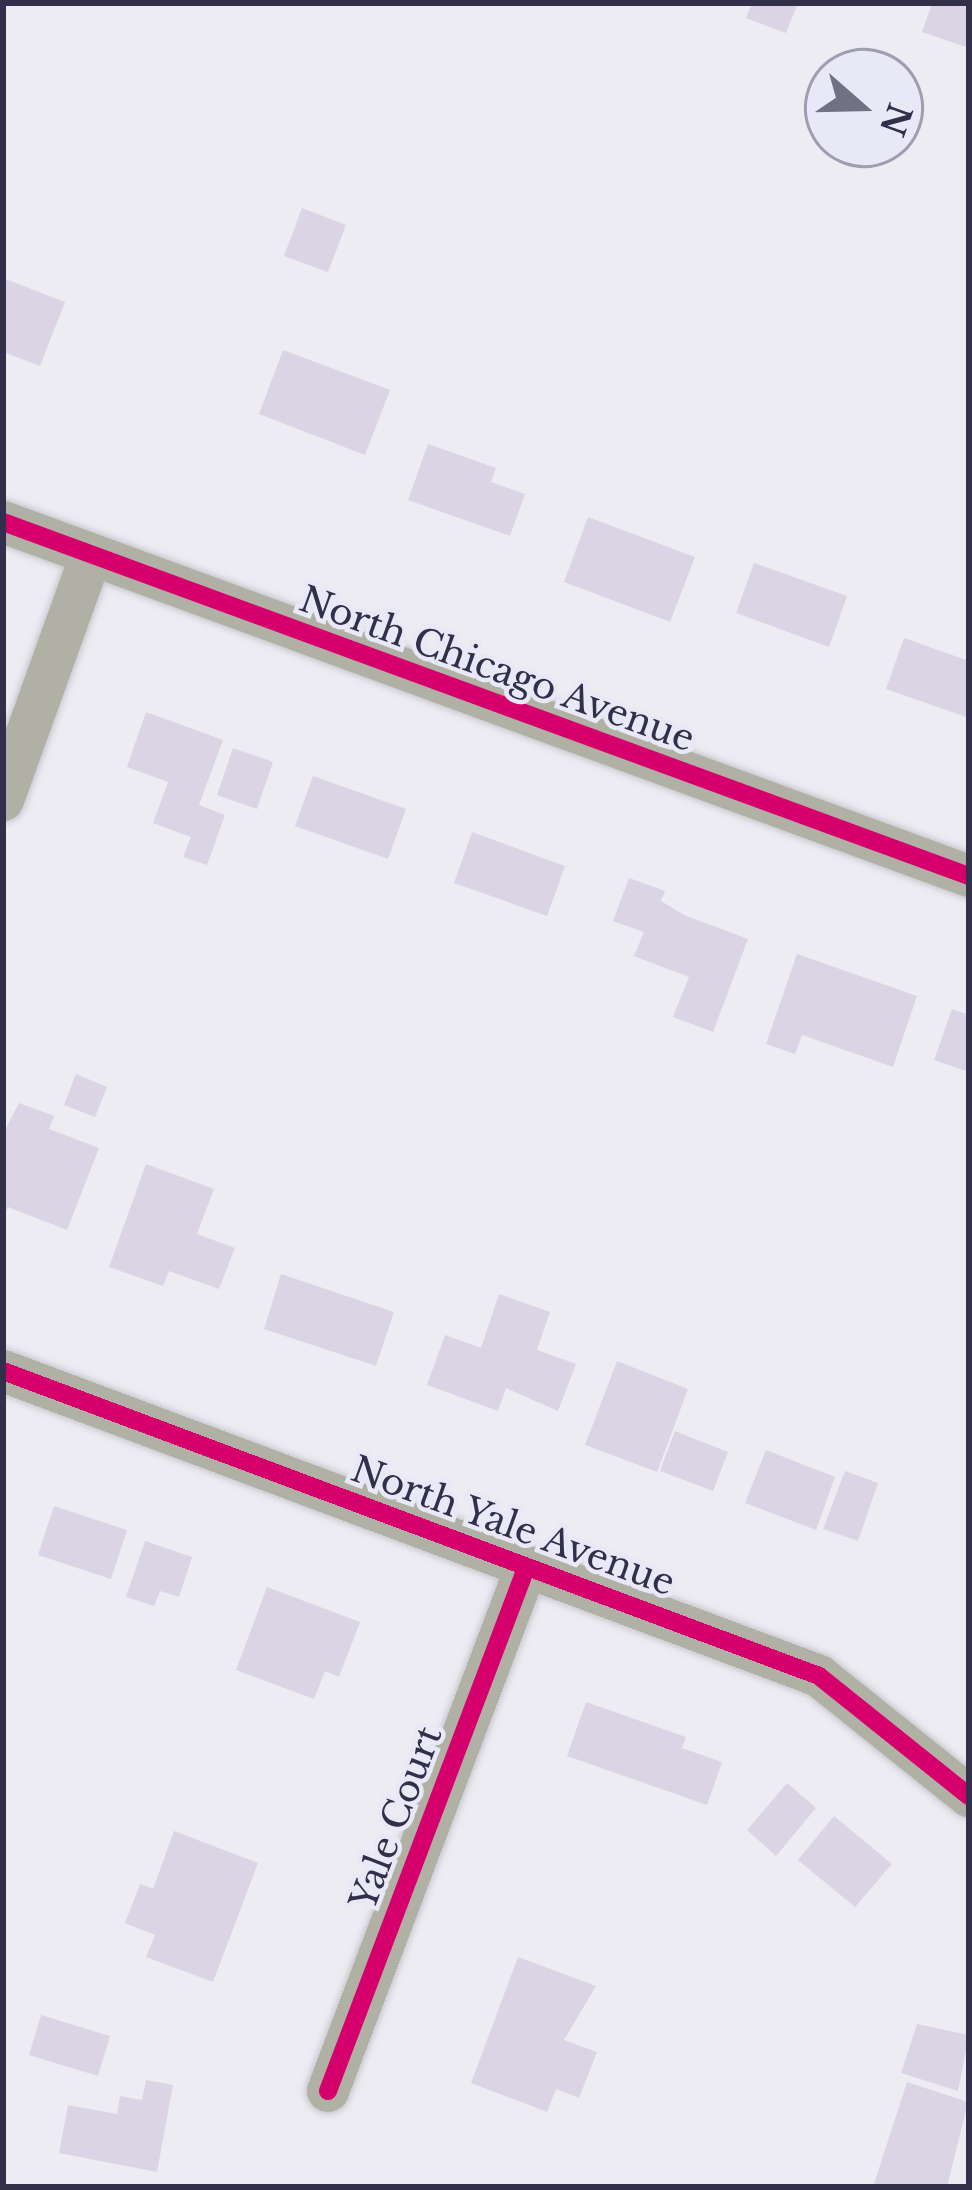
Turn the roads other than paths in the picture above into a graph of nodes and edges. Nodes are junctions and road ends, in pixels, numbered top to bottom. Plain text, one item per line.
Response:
1 (3, 522) edge
2 (91, 555) junction
3 (3, 800) edge
4 (969, 877) edge
5 (3, 1371) edge
6 (526, 1568) junction
7 (969, 1796) edge
8 (328, 2091) dead end

1 - 2 street, North Chicago Avenue
2 - 3 street
2 - 4 street, North Chicago Avenue
5 - 6 street, North Yale Avenue
6 - 7 street, North Yale Avenue
6 - 8 street, Yale Court

